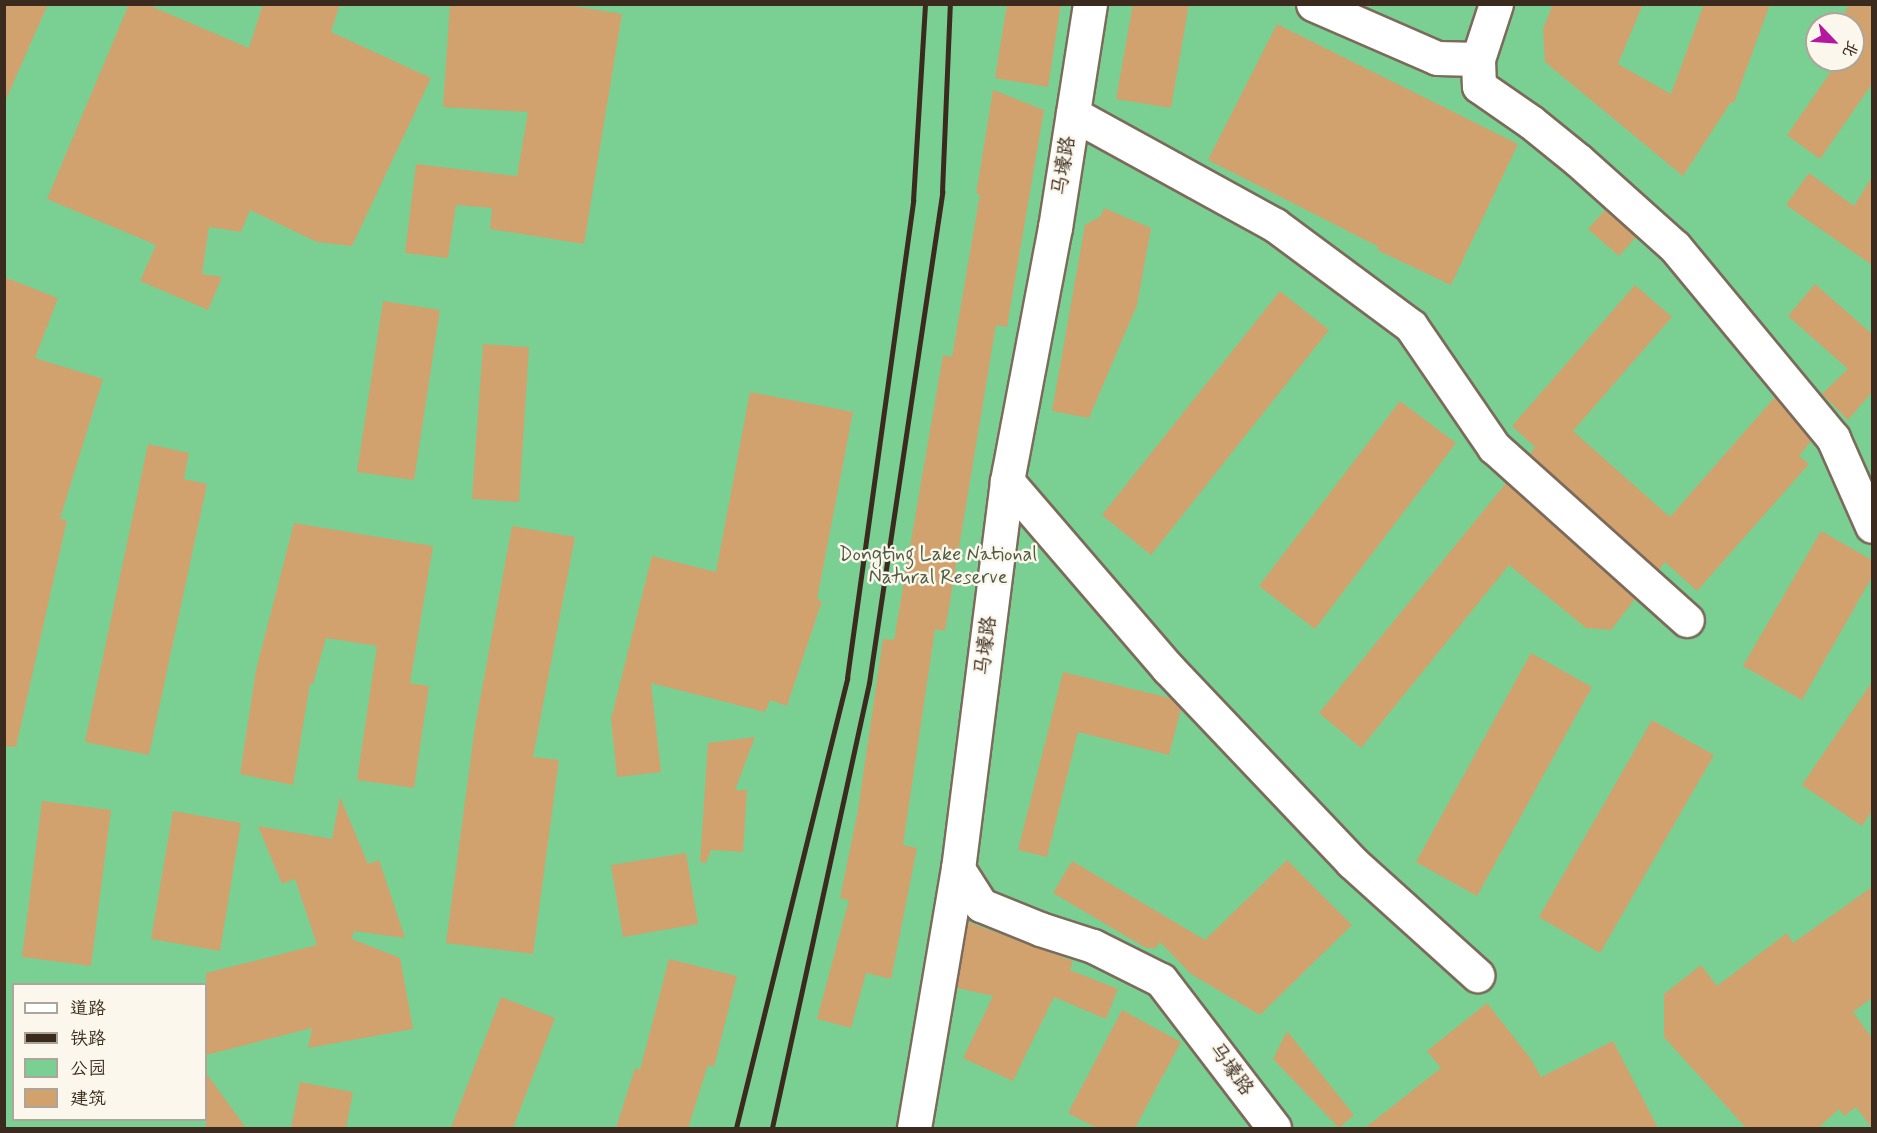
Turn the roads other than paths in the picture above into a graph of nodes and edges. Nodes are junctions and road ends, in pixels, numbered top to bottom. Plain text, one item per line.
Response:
1 (1090, 4) edge
2 (1313, 4) edge
3 (1497, 4) edge
4 (1478, 58) junction
5 (1073, 114) junction
6 (1007, 481) junction
7 (1872, 526) edge
8 (1688, 620) dead end
9 (958, 869) junction
10 (1477, 975) dead end
11 (914, 1128) edge
12 (1274, 1128) edge

1 - 5 street, 马壕路
2 - 4 street
3 - 4 street
4 - 7 street
5 - 6 street, 马壕路
5 - 8 street
6 - 9 street, 马壕路
6 - 10 street
9 - 11 street
9 - 12 street, 马壕路

